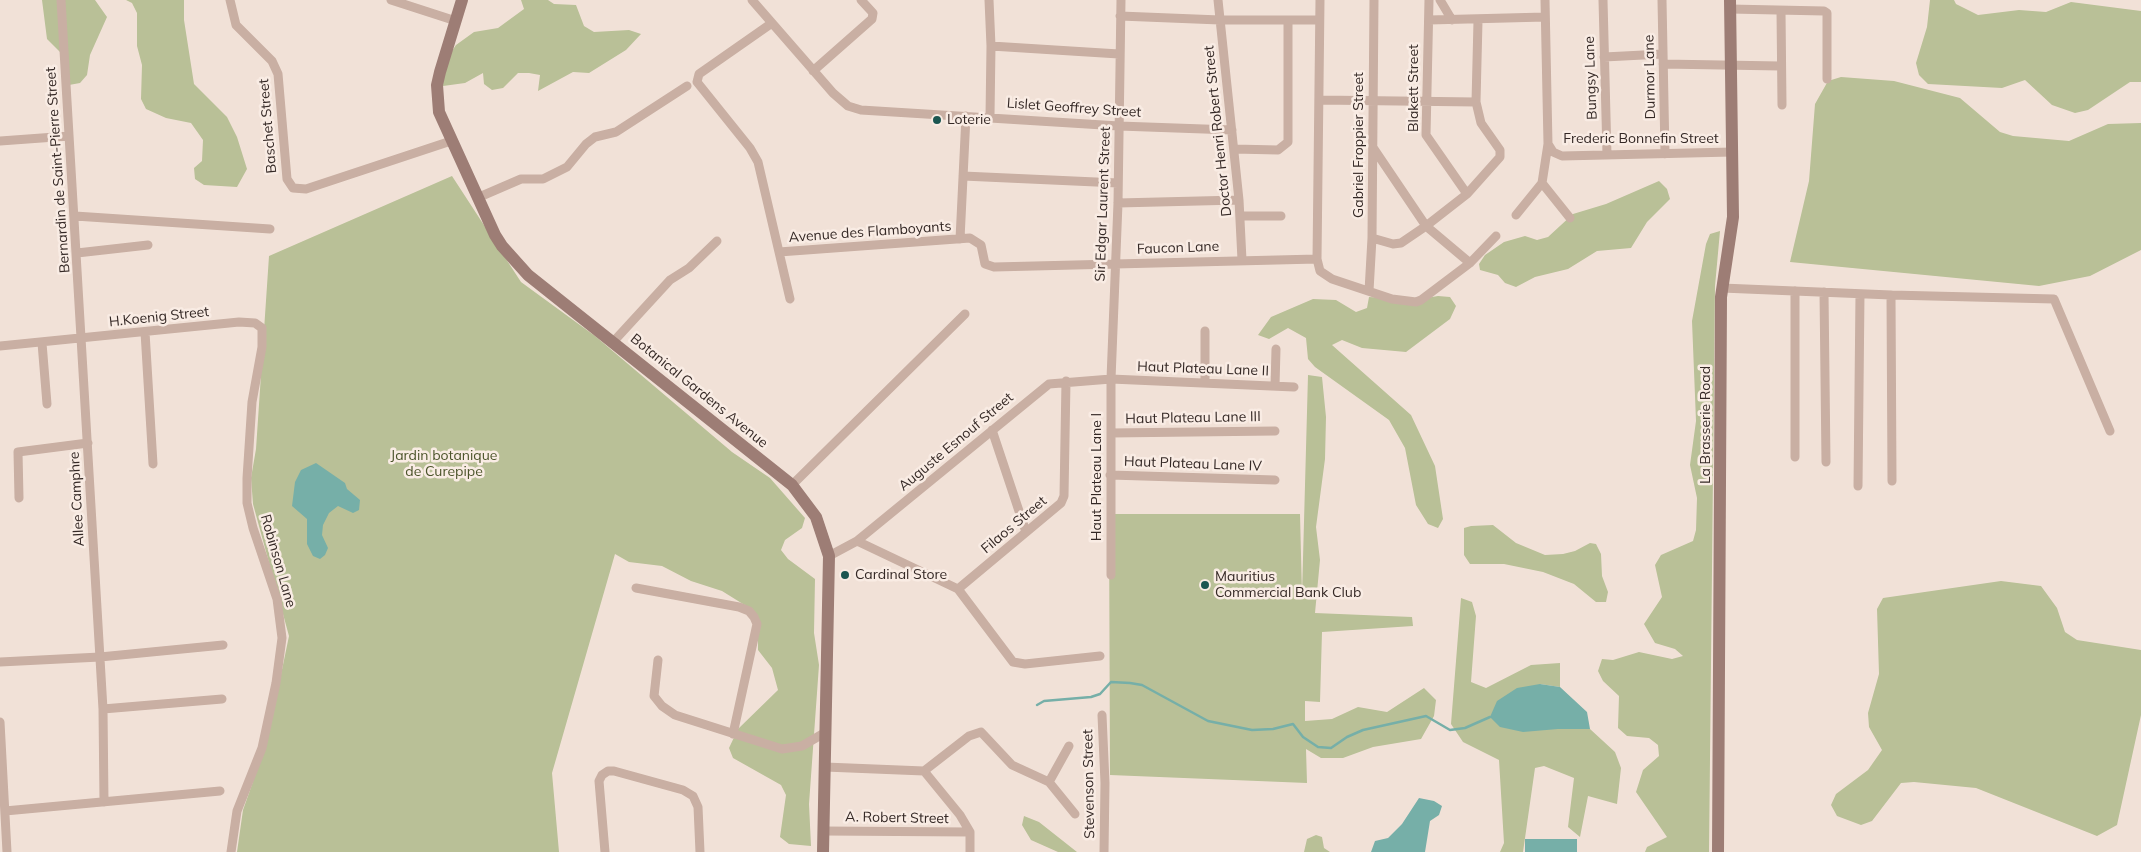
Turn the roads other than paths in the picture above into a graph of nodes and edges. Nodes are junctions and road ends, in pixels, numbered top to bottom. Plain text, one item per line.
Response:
1 (61, 0) edge
2 (230, 0) edge
3 (391, 0) edge
4 (462, 0) edge
5 (752, 0) edge
6 (861, 0) edge
7 (989, 0) edge
8 (1121, 0) edge
9 (1218, 0) edge
10 (1320, 0) edge
11 (1374, 0) edge
12 (1428, 0) edge
13 (1440, 0) edge
14 (1545, 0) edge
15 (1603, 0) edge
16 (1662, 0) edge
17 (1730, 5) edge
18 (1781, 11) junction
19 (1120, 16) junction
20 (1545, 17) junction
21 (1220, 20) junction
22 (1288, 20) junction
23 (1320, 20) junction
24 (1429, 20) junction
25 (1452, 20) junction
26 (456, 21) junction
27 (1478, 21) junction
28 (772, 23) junction
29 (992, 46) junction
30 (1119, 54) junction
31 (1663, 54) junction
32 (1604, 58) junction
33 (1663, 64) junction
34 (1732, 65) junction
35 (1780, 66) junction
36 (813, 71) junction
37 (1827, 79) dead end
38 (687, 86) dead end
39 (1373, 99) junction
40 (1320, 100) junction
41 (1426, 100) junction
42 (1476, 102) junction
43 (1782, 105) dead end
44 (966, 116) junction
45 (990, 116) junction
46 (1119, 126) junction
47 (1232, 130) junction
48 (70, 136) junction
49 (0, 141) edge
50 (451, 141) junction
51 (1548, 144) junction
52 (1372, 145) junction
53 (1234, 149) junction
54 (1732, 152) junction
55 (1666, 154) junction
56 (1607, 155) junction
57 (963, 176) junction
58 (1118, 183) junction
59 (1542, 183) junction
60 (1466, 194) junction
61 (477, 198) junction
62 (1239, 200) junction
63 (1118, 203) junction
64 (1516, 215) dead end
65 (75, 216) junction
66 (1240, 216) junction
67 (1281, 216) dead end
68 (1570, 218) dead end
69 (1426, 226) junction
70 (270, 229) dead end
71 (1496, 236) dead end
72 (1372, 238) junction
73 (960, 239) junction
74 (717, 241) dead end
75 (148, 245) dead end
76 (779, 252) junction
77 (77, 253) junction
78 (1318, 259) junction
79 (1242, 260) junction
80 (1470, 262) junction
81 (1115, 264) junction
82 (1722, 288) junction
83 (1368, 291) junction
84 (1795, 291) junction
85 (1824, 292) junction
86 (1860, 294) junction
87 (1891, 295) junction
88 (790, 299) dead end
89 (965, 314) dead end
90 (239, 322) joint
91 (145, 332) junction
92 (1205, 332) dead end
93 (82, 339) junction
94 (614, 341) junction
95 (42, 343) junction
96 (0, 346) edge
97 (1276, 349) dead end
98 (1111, 380) junction
99 (1066, 381) junction
100 (1205, 383) junction
101 (1275, 386) junction
102 (1294, 387) dead end
103 (47, 404) dead end
104 (992, 430) junction
105 (2110, 430) dead end
106 (1275, 431) dead end
107 (1111, 433) junction
108 (88, 443) junction
109 (1795, 456) dead end
110 (1826, 462) dead end
111 (153, 464) dead end
112 (1110, 475) junction
113 (1275, 480) dead end
114 (1892, 481) dead end
115 (792, 485) junction
116 (1858, 486) dead end
117 (19, 498) dead end
118 (1026, 532) junction
119 (857, 542) junction
120 (830, 556) junction
121 (1111, 575) dead end
122 (636, 588) dead end
123 (958, 589) junction
124 (223, 645) dead end
125 (1100, 656) dead end
126 (100, 657) junction
127 (658, 660) dead end
128 (0, 662) edge
129 (222, 700) dead end
130 (103, 709) junction
131 (1102, 716) dead end
132 (0, 722) edge
133 (826, 732) junction
134 (733, 734) junction
135 (1069, 746) dead end
136 (1, 747) edge
137 (825, 768) junction
138 (924, 772) junction
139 (1049, 782) junction
140 (220, 791) dead end
141 (104, 802) junction
142 (5, 811) junction
143 (1074, 814) dead end
144 (824, 830) junction
145 (3, 832) edge
146 (970, 832) junction
147 (7, 852) edge
148 (231, 852) edge
149 (606, 852) edge
150 (700, 852) edge
151 (823, 852) edge
152 (970, 852) edge
153 (1104, 852) edge
154 (1718, 852) edge

1 - 48 street, Bernardin de Saint-Pierre Street
2 - 50 street, Baschet Street
3 - 26 street
4 - 26 street, Botanical Gardens Avenue
5 - 28 street, Lislet Geoffrey Street
6 - 36 street
7 - 29 street
8 - 19 street, Sir Edgar Laurent Street
9 - 21 street, Doctor Henri Robert Street
10 - 23 street
11 - 39 street, Gabriel Froppier Street
12 - 24 street, Blakett Street
13 - 25 street
14 - 20 street, Frederic Bonnefin Street
15 - 32 street, Bungsy Lane
16 - 31 street, Durmor Lane
17 - 18 street
17 - 34 street, La Brasserie Road
18 - 35 street
18 - 37 street
19 - 21 street
19 - 30 street, Sir Edgar Laurent Street
20 - 27 street
20 - 51 street, Frederic Bonnefin Street
21 - 22 street
21 - 47 street, Doctor Henri Robert Street
22 - 23 street
22 - 53 street
23 - 40 street
24 - 25 street
24 - 41 street, Blakett Street
25 - 27 street
26 - 50 street, Botanical Gardens Avenue
27 - 42 street
28 - 36 street, Lislet Geoffrey Street
28 - 76 street, Avenue des Flamboyants
29 - 30 street
29 - 45 street
30 - 46 street, Sir Edgar Laurent Street
31 - 32 street
31 - 33 street, Durmor Lane
32 - 56 street, Bungsy Lane
33 - 34 street
33 - 55 street, Durmor Lane
34 - 35 street
34 - 54 street, La Brasserie Road
35 - 43 street
36 - 44 street, Lislet Geoffrey Street
38 - 61 street
39 - 40 street
39 - 41 street
39 - 52 street, Gabriel Froppier Street
40 - 78 street
41 - 42 street
41 - 60 street, Blakett Street
42 - 60 street
44 - 45 street, Lislet Geoffrey Street
44 - 57 street
45 - 46 street, Lislet Geoffrey Street
46 - 47 street, Lislet Geoffrey Street
46 - 58 street, Sir Edgar Laurent Street
47 - 53 street, Doctor Henri Robert Street
48 - 49 street
48 - 65 street, Bernardin de Saint-Pierre Street
50 - 61 street, Botanical Gardens Avenue
51 - 56 street, Frederic Bonnefin Street
51 - 59 street
52 - 69 street
52 - 72 street, Gabriel Froppier Street
53 - 62 street, Doctor Henri Robert Street
54 - 55 street, Frederic Bonnefin Street
54 - 82 street, La Brasserie Road
55 - 56 street, Frederic Bonnefin Street
57 - 58 street
57 - 73 street
58 - 63 street, Sir Edgar Laurent Street
59 - 64 street
59 - 68 street
60 - 69 street
61 - 94 street, Botanical Gardens Avenue
62 - 63 street
62 - 66 street, Doctor Henri Robert Street
63 - 81 street, Sir Edgar Laurent Street
65 - 70 street
65 - 77 street, Bernardin de Saint-Pierre Street
66 - 67 street
66 - 79 street, Doctor Henri Robert Street
69 - 72 street
69 - 80 street
71 - 80 street
72 - 83 street, Gabriel Froppier Street
73 - 76 street, Avenue des Flamboyants
73 - 81 street, Avenue des Flamboyants
74 - 94 street
75 - 77 street
76 - 88 street
77 - 93 street, Bernardin de Saint-Pierre Street
78 - 79 street
78 - 83 street
79 - 81 street, Faucon Lane
80 - 83 street
81 - 98 street, Sir Edgar Laurent Street
82 - 84 street
82 - 154 street, La Brasserie Road
84 - 85 street
84 - 109 street
85 - 86 street
85 - 110 street
86 - 87 street
86 - 116 street
87 - 105 street
87 - 114 street
89 - 115 street
90 - 91 street, H.Koenig Street
90 - 148 street, Robinson Lane
91 - 93 street, H.Koenig Street
91 - 111 street
92 - 100 street
93 - 95 street, H.Koenig Street
93 - 108 street, Allee Camphre
94 - 115 street, Botanical Gardens Avenue
95 - 96 street, H.Koenig Street
95 - 103 street
97 - 101 street
98 - 99 street, Auguste Esnouf Street
98 - 100 street, Haut Plateau Lane II
98 - 107 street, Haut Plateau Lane I
99 - 104 street, Auguste Esnouf Street
99 - 118 street, Filaos Street
100 - 101 street, Haut Plateau Lane II
101 - 102 street, Haut Plateau Lane II
104 - 118 street
104 - 119 street, Auguste Esnouf Street
106 - 107 street, Haut Plateau Lane III
107 - 112 street, Haut Plateau Lane I
108 - 117 street
108 - 126 street, Allee Camphre
112 - 113 street, Haut Plateau Lane IV
112 - 121 street, Haut Plateau Lane I
115 - 120 street, Botanical Gardens Avenue
118 - 123 street, Filaos Street
119 - 120 street, Auguste Esnouf Street
119 - 123 street
120 - 133 street, Botanical Gardens Avenue
122 - 134 street
123 - 125 street
124 - 126 street
126 - 128 street
126 - 130 street, Allee Camphre
127 - 134 street
129 - 130 street
130 - 141 street, Allee Camphre
131 - 153 street, Stevenson Street
132 - 136 street
133 - 134 street
133 - 137 street, Botanical Gardens Avenue
135 - 139 street
136 - 142 street
137 - 138 street
137 - 144 street, Botanical Gardens Avenue
138 - 139 street
138 - 146 street
139 - 143 street
140 - 141 street
141 - 142 street
142 - 145 street
144 - 146 street, A. Robert Street
144 - 151 street, Botanical Gardens Avenue
145 - 147 street
146 - 152 street
149 - 150 street

